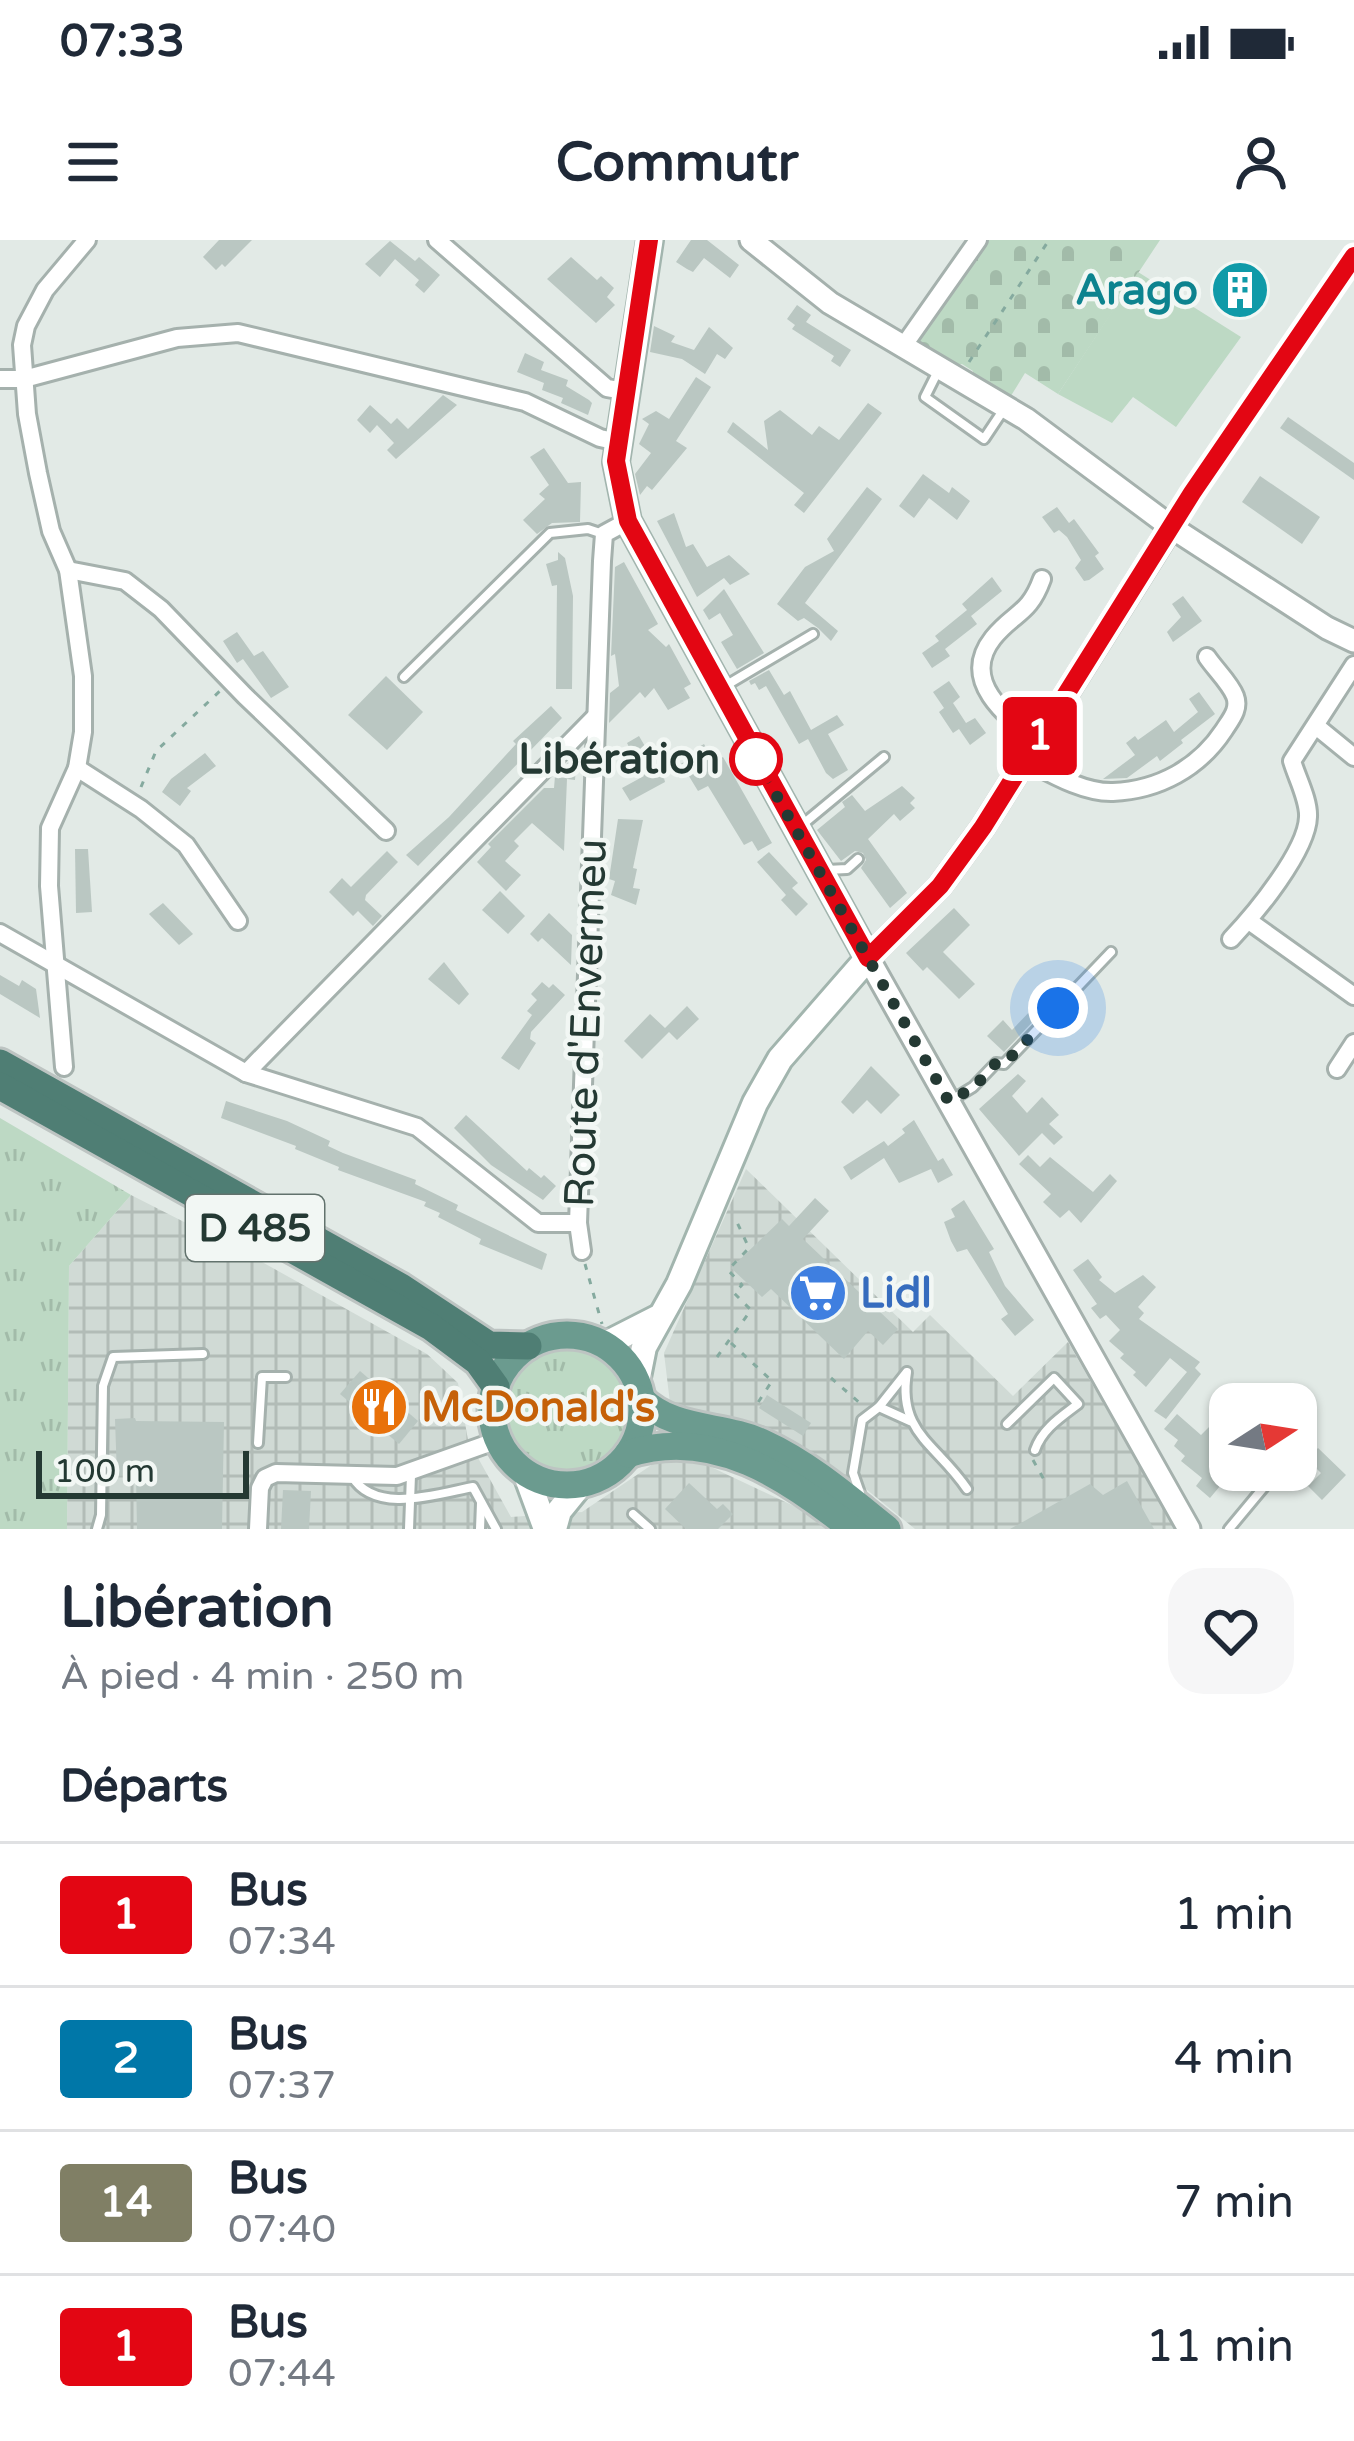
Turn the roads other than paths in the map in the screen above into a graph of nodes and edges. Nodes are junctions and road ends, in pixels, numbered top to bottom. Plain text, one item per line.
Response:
1 (87, 240) edge
2 (437, 240) edge
3 (650, 240) edge
4 (751, 240) edge
5 (978, 240) edge
6 (1354, 256) edge
7 (902, 348) junction
8 (949, 373) junction
9 (0, 379) edge
10 (24, 379) junction
11 (624, 391) junction
12 (1006, 407) junction
13 (618, 442) junction
14 (628, 521) junction
15 (1171, 527) junction
16 (604, 534) junction
17 (68, 570) junction
18 (1042, 579) dead end
19 (813, 634) dead end
20 (1354, 641) edge
21 (1207, 657) dead end
22 (1354, 664) edge
23 (404, 677) dead end
24 (718, 690) junction
25 (596, 716) junction
26 (1316, 726) junction
27 (1031, 750) junction
28 (884, 757) dead end
29 (1354, 757) edge
30 (77, 768) junction
31 (796, 830) junction
32 (386, 831) dead end
33 (858, 859) dead end
34 (820, 871) junction
35 (1249, 920) junction
36 (238, 921) dead end
37 (0, 933) edge
38 (1231, 939) dead end
39 (1111, 952) dead end
40 (868, 958) junction
41 (56, 965) junction
42 (1354, 996) edge
43 (1354, 1043) edge
44 (0, 1063) edge
45 (64, 1067) dead end
46 (1337, 1070) dead end
47 (246, 1073) junction
48 (0, 1086) edge
49 (949, 1102) junction
50 (578, 1223) junction
51 (581, 1251) road end
52 (659, 1316) junction
53 (599, 1342) junction
54 (528, 1346) junction
55 (203, 1354) dead end
56 (286, 1377) dead end
57 (496, 1388) junction
58 (639, 1390) junction
59 (875, 1410) junction
60 (910, 1421) junction
61 (1006, 1424) dead end
62 (498, 1440) junction
63 (258, 1444) dead end
64 (1030, 1452) road end
65 (628, 1454) junction
66 (525, 1472) junction
67 (411, 1473) junction
68 (351, 1475) junction
69 (581, 1484) junction
70 (967, 1489) dead end
71 (1261, 1491) edge
72 (410, 1498) junction
73 (481, 1502) junction
74 (633, 1514) dead end
75 (97, 1529) edge
76 (258, 1529) edge
77 (409, 1529) edge
78 (480, 1529) edge
79 (496, 1529) edge
80 (550, 1529) edge
81 (650, 1529) edge
82 (852, 1529) edge
83 (890, 1529) edge
84 (1189, 1529) edge
85 (1229, 1529) edge

1 - 10 street
2 - 11 street
3 - 11 main road
4 - 7 street
5 - 7 street
6 - 15 street
7 - 8 street
8 - 12 street
8 - 12 lane
9 - 10 street
10 - 13 street
10 - 17 street
11 - 13 main road
12 - 15 street
13 - 14 main road
14 - 16 street
14 - 24 main road
15 - 20 street
15 - 27 street
16 - 23 lane
16 - 25 street, Route d'Envermeu
17 - 30 street
17 - 32 street
18 - 27 street
19 - 24 lane
21 - 27 street
22 - 26 street
24 - 31 main road
25 - 47 street
25 - 50 street, Route d'Envermeu
26 - 29 street
26 - 35 street
27 - 40 street
28 - 31 lane
30 - 36 street
30 - 41 street
31 - 34 main road
33 - 34 lane
34 - 40 main road
35 - 38 street
35 - 42 street
37 - 41 street
39 - 49 lane
40 - 49 street
40 - 52 main road
41 - 45 street
41 - 47 street
43 - 46 street
44 - 54 highway, D 485
47 - 50 street
48 - 57 highway, D 485
49 - 84 street
50 - 51 street, Route d'Envermeu
52 - 53 main road
52 - 58 main road
53 - 54 main road
53 - 58 main road
54 - 57 main road
55 - 75 lane
56 - 63 lane
57 - 62 main road
58 - 65 main road
58 - 83 main road
59 - 60 lane
59 - 60 lane
59 - 83 lane
60 - 70 lane
61 - 64 lane
62 - 66 main road
62 - 67 street
65 - 69 main road
65 - 82 main road
66 - 69 main road
66 - 80 main road
67 - 68 street
67 - 72 lane
68 - 72 lane
68 - 76 street
69 - 80 main road
71 - 85 lane
72 - 73 lane
72 - 77 lane
73 - 78 lane
73 - 79 lane
74 - 81 lane

